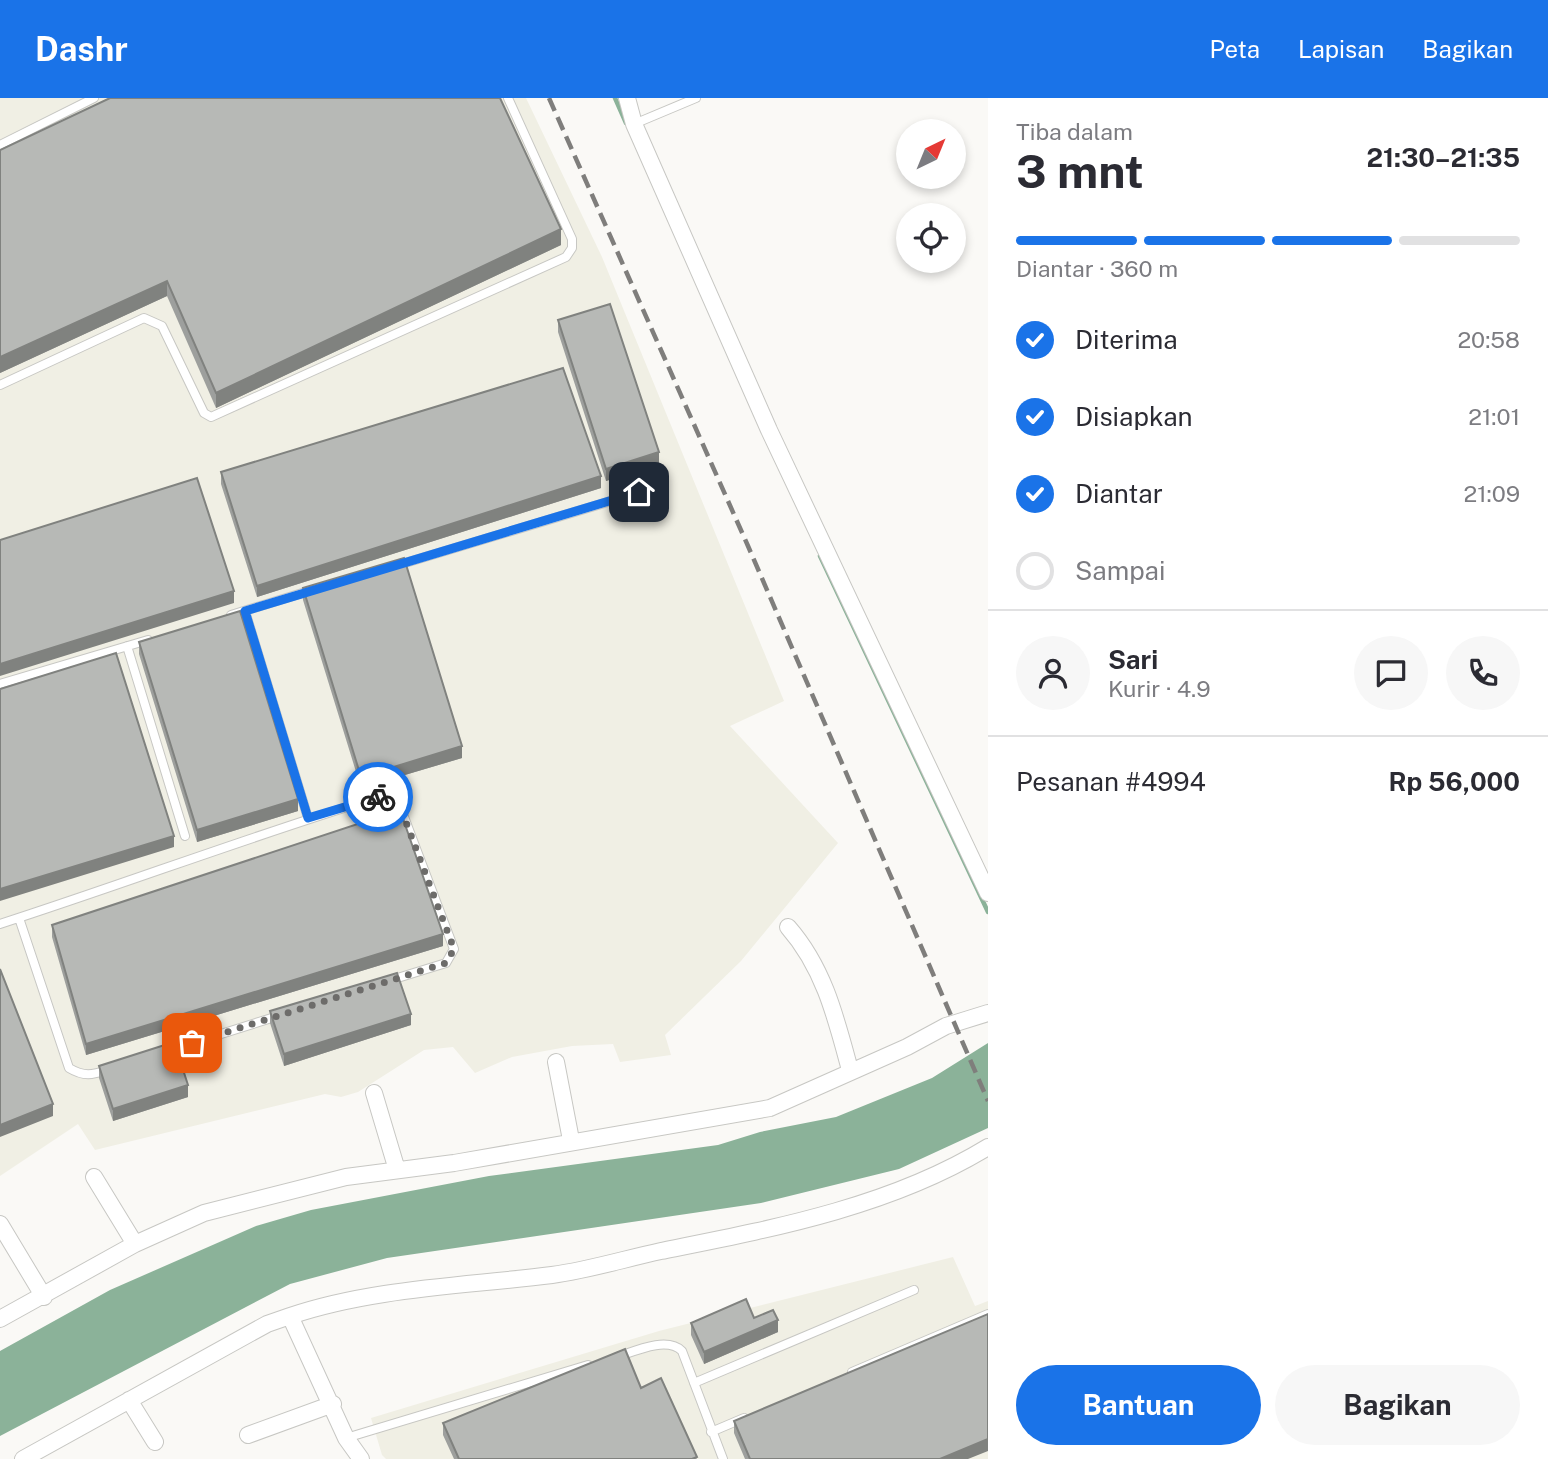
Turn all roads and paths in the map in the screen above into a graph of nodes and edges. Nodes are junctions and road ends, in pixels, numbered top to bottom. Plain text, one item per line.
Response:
1 (94, 98) edge
2 (508, 98) edge
3 (626, 98) edge
4 (696, 98) edge
5 (634, 124) junction
6 (0, 145) edge
7 (0, 386) edge
8 (664, 485) dead end
9 (379, 570) edge
10 (325, 587) edge
11 (245, 611) junction
12 (222, 617) edge
13 (152, 639) edge
14 (127, 646) junction
15 (0, 684) edge
16 (308, 818) junction
17 (185, 836) dead end
18 (988, 893) edge
19 (19, 918) junction
20 (0, 924) edge
21 (788, 927) dead end
22 (380, 984) edge
23 (288, 1013) edge
24 (988, 1013) edge
25 (156, 1054) edge
26 (556, 1062) dead end
27 (117, 1067) edge
28 (850, 1070) junction
29 (374, 1093) dead end
30 (571, 1140) junction
31 (988, 1147) edge
32 (397, 1170) junction
33 (94, 1177) dead end
34 (0, 1224) edge
35 (135, 1244) junction
36 (914, 1290) dead end
37 (44, 1297) junction
38 (988, 1314) edge
39 (290, 1316) junction
40 (0, 1320) edge
41 (837, 1378) edge
42 (694, 1383) junction
43 (129, 1401) junction
44 (333, 1404) junction
45 (749, 1416) edge
46 (711, 1432) junction
47 (248, 1435) dead end
48 (346, 1438) junction
49 (155, 1442) dead end
50 (23, 1459) edge
51 (361, 1459) edge
52 (723, 1459) edge

1 - 6 lane
2 - 7 lane
3 - 5 street
4 - 5 lane
5 - 18 street
8 - 9 lane
10 - 11 lane
11 - 12 lane
11 - 16 lane
13 - 14 lane
14 - 15 lane
14 - 17 lane
16 - 19 lane
16 - 22 lane
19 - 20 lane
19 - 27 lane
21 - 28 street
23 - 25 lane
24 - 28 street
26 - 30 street
28 - 30 street
29 - 32 street
30 - 32 street
31 - 39 street
32 - 35 street
33 - 35 street
34 - 37 street
35 - 37 street
36 - 42 lane
37 - 40 street
38 - 41 lane
39 - 43 street
39 - 44 street
42 - 46 lane
42 - 48 lane
43 - 49 street
43 - 50 street
44 - 47 street
44 - 48 street
45 - 46 lane
46 - 52 lane
48 - 51 street

